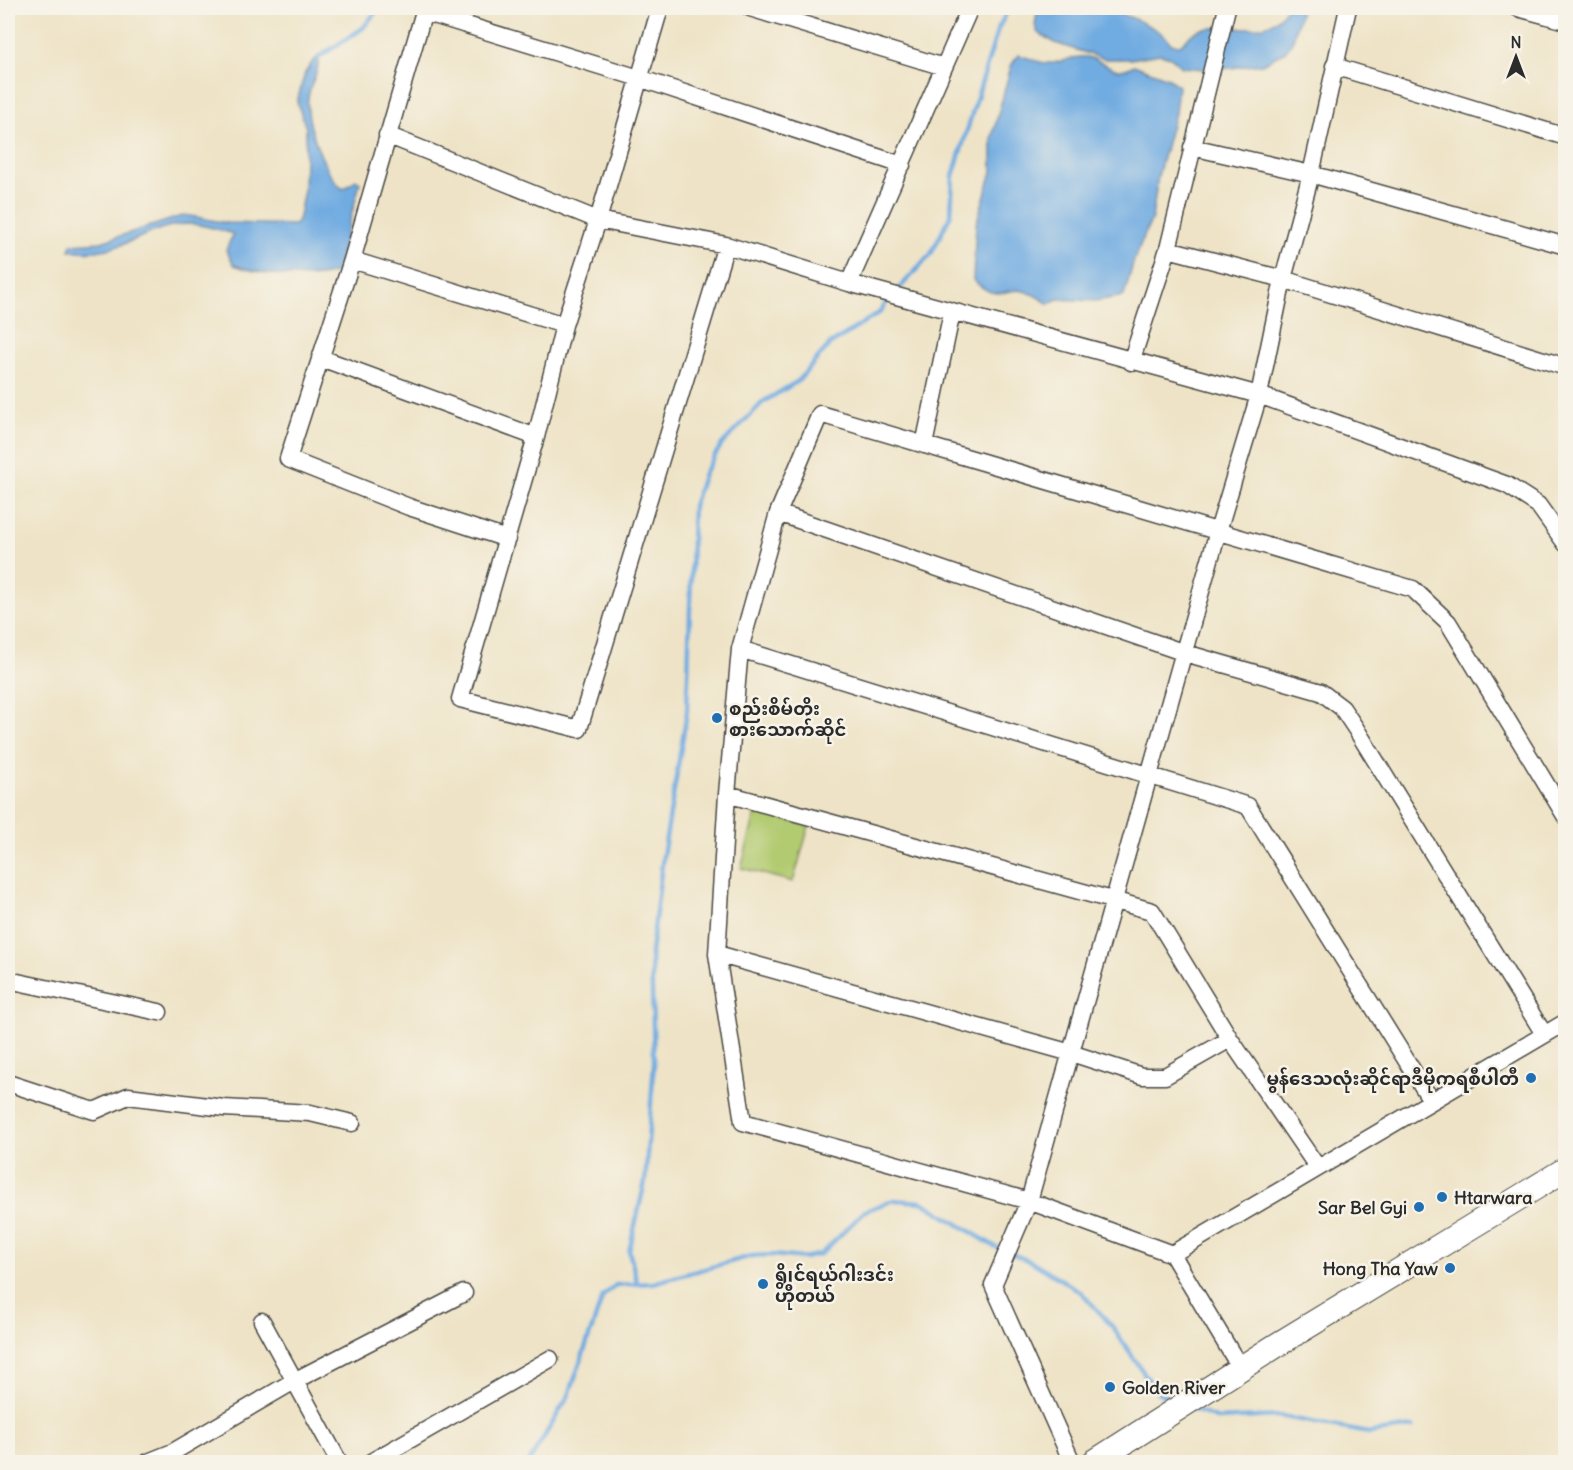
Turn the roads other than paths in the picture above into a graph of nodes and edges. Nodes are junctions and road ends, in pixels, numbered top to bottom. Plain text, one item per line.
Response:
1 (660, 8) edge
2 (750, 8) edge
3 (970, 8) edge
4 (1227, 8) edge
5 (1348, 8) edge
6 (1518, 8) edge
7 (424, 10) edge
8 (1566, 21) edge
9 (1334, 66) junction
10 (944, 67) junction
11 (639, 78) junction
12 (387, 135) junction
13 (1566, 137) edge
14 (1192, 147) junction
15 (902, 165) junction
16 (1311, 174) junction
17 (598, 220) junction
18 (726, 245) junction
19 (1566, 246) edge
20 (1168, 249) junction
21 (352, 260) junction
22 (1283, 279) junction
23 (849, 283) junction
24 (952, 312) junction
25 (564, 325) junction
26 (321, 358) junction
27 (1131, 362) junction
28 (1566, 367) edge
29 (1259, 395) junction
30 (536, 437) junction
31 (924, 445) junction
32 (778, 513) junction
33 (1218, 531) junction
34 (507, 539) junction
35 (1566, 544) edge
36 (740, 649) junction
37 (1185, 653) junction
38 (1148, 777) junction
39 (727, 794) junction
40 (1566, 817) edge
41 (1115, 900) junction
42 (717, 954) junction
43 (8, 980) edge
44 (159, 1012) dead end
45 (1566, 1022) edge
46 (1544, 1034) junction
47 (1230, 1039) junction
48 (1071, 1053) junction
49 (8, 1083) edge
50 (1431, 1100) junction
51 (352, 1123) dead end
52 (1318, 1168) junction
53 (1566, 1169) edge
54 (1029, 1201) junction
55 (1172, 1254) junction
56 (464, 1293) dead end
57 (261, 1321) dead end
58 (550, 1359) dead end
59 (1241, 1369) junction
60 (294, 1381) junction
61 (148, 1462) edge
62 (339, 1462) edge
63 (371, 1462) edge
64 (1072, 1462) edge
65 (1094, 1462) edge

1 - 11 street
2 - 10 street
3 - 10 street
4 - 14 street
5 - 9 street
6 - 8 street
7 - 11 street
7 - 12 street
9 - 13 street
9 - 16 street
10 - 15 street
11 - 15 street
11 - 17 street
12 - 17 street
12 - 21 street
14 - 16 street
14 - 20 street
15 - 23 street
16 - 19 street
16 - 22 street
17 - 18 street
17 - 25 street
18 - 23 street
18 - 34 street
20 - 22 street
20 - 27 street
21 - 25 street
21 - 26 street
22 - 28 street
22 - 29 street
23 - 24 street
24 - 27 street
24 - 31 street
25 - 30 street
26 - 30 street
26 - 34 street
27 - 29 street
29 - 33 street
29 - 35 street
30 - 34 street
31 - 32 street
31 - 33 street
32 - 36 street
32 - 37 street
33 - 37 street
33 - 40 street
36 - 38 street
36 - 39 street
37 - 38 street
37 - 46 street
38 - 41 street
38 - 50 street
39 - 41 street
39 - 42 street
41 - 47 street
41 - 48 street
42 - 48 street
42 - 54 street
43 - 44 street
45 - 46 street
46 - 50 street
47 - 48 street
47 - 52 street
48 - 54 street
49 - 51 street
50 - 52 street
52 - 55 street
53 - 59 main road
54 - 55 street
54 - 64 street
55 - 59 street
56 - 60 street
57 - 60 street
58 - 63 street
59 - 65 main road
60 - 61 street
60 - 62 street

